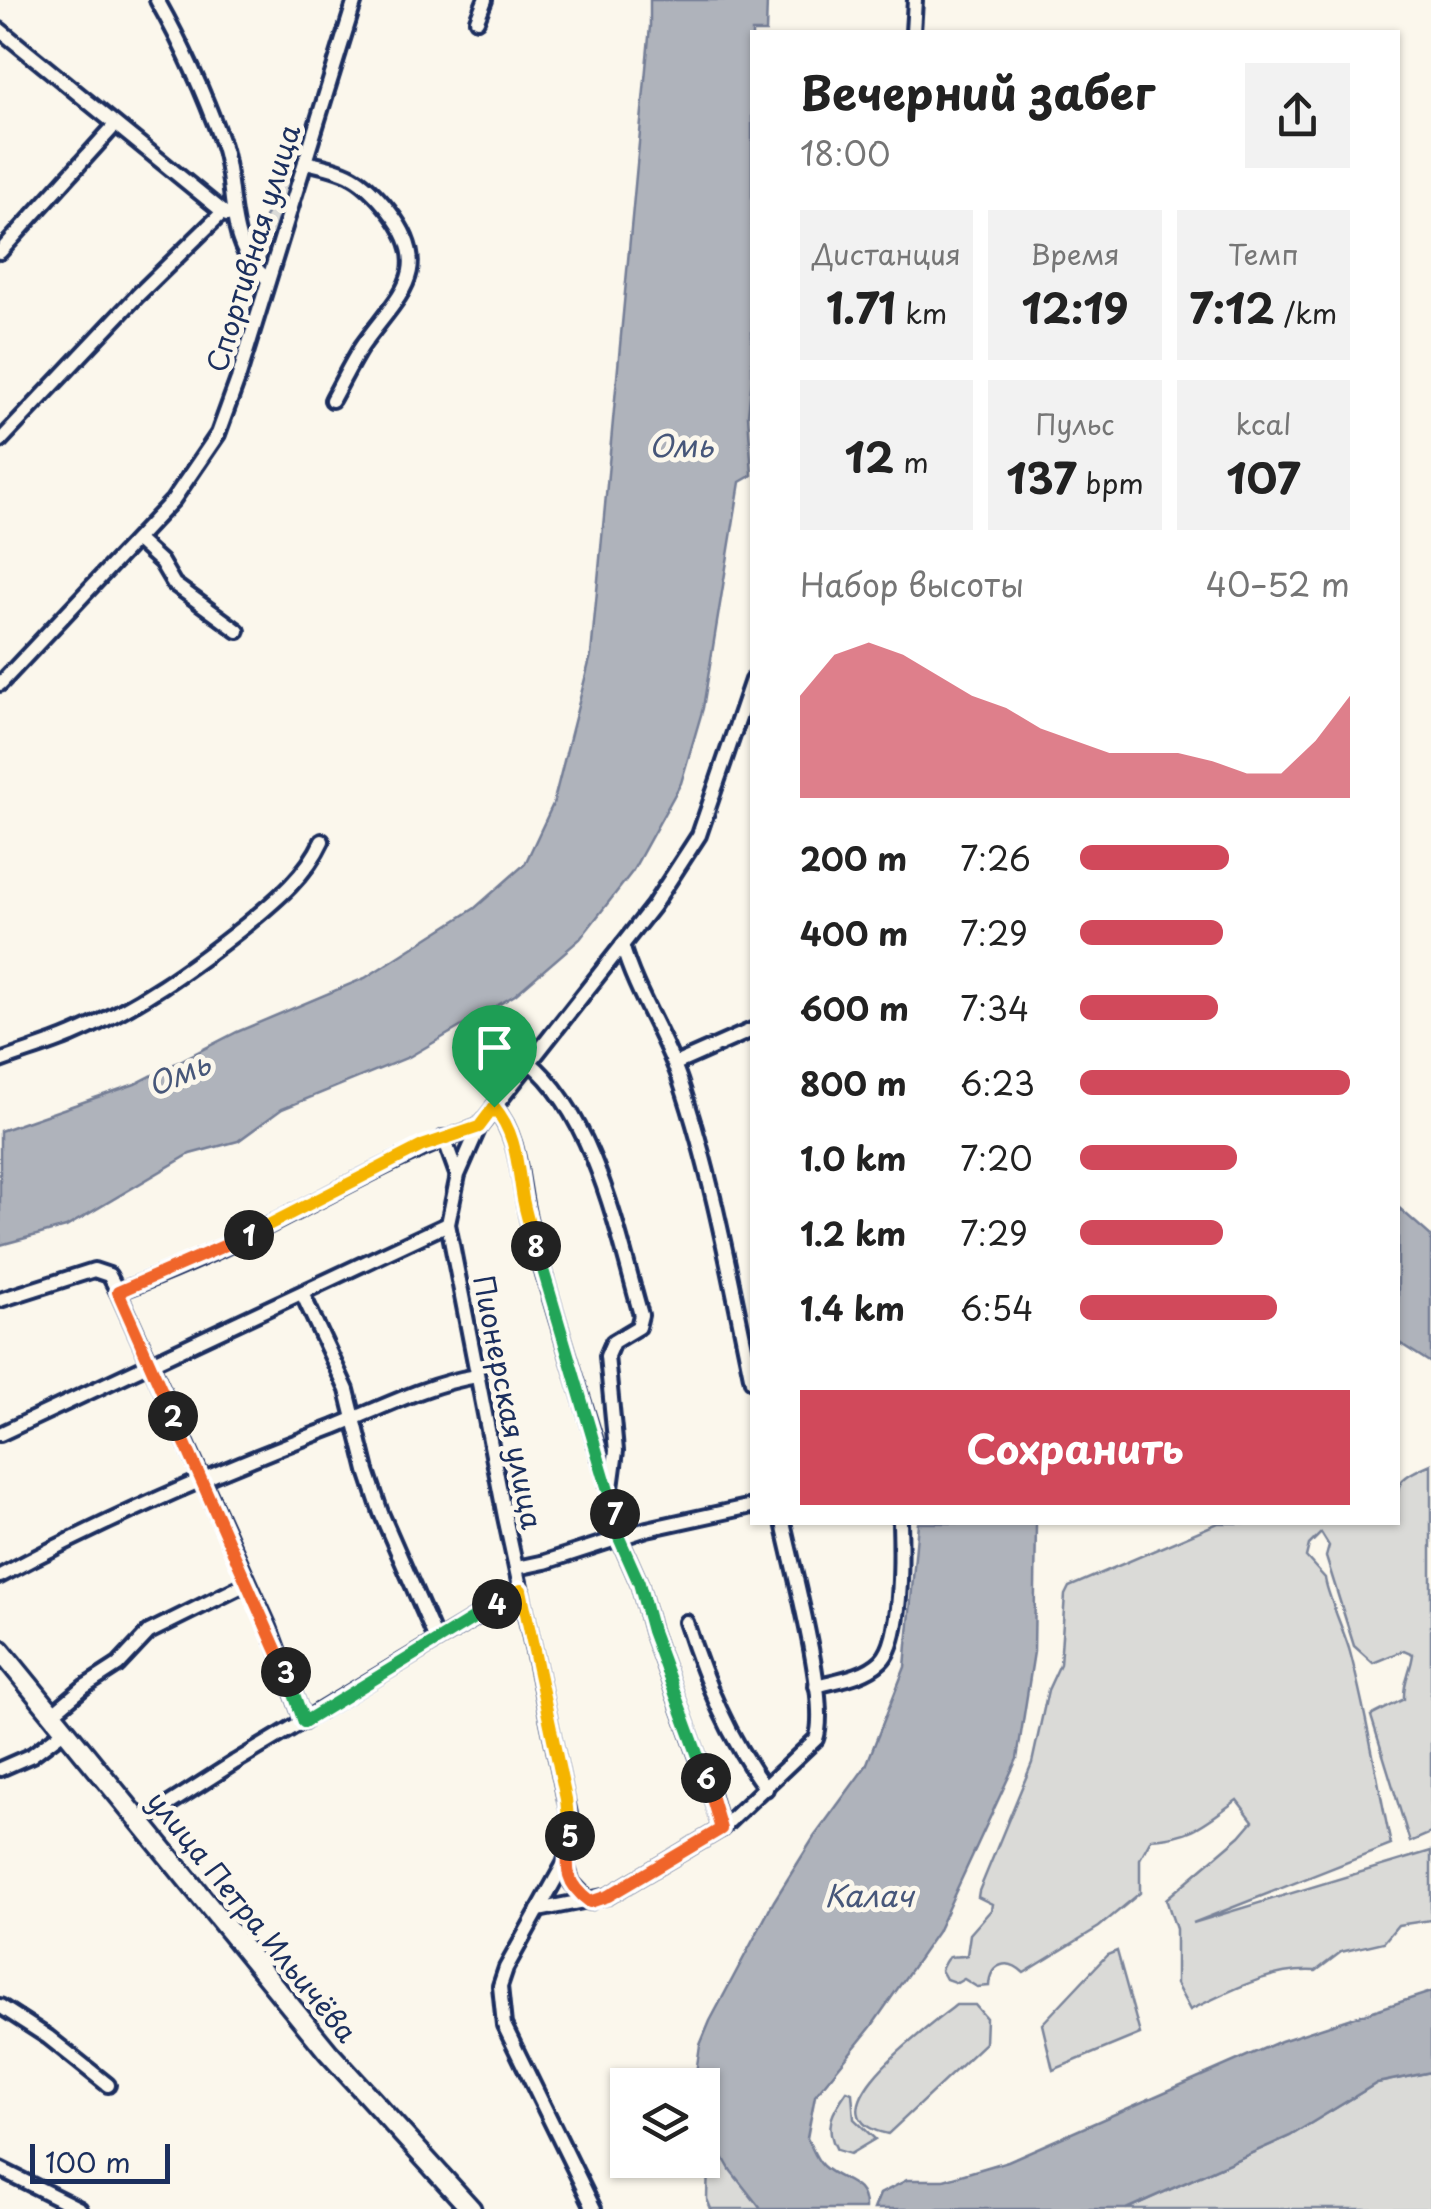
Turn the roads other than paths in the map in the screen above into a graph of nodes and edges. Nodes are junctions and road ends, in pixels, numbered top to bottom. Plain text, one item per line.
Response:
1 (157, 0) edge
2 (354, 0) edge
3 (485, 0) edge
4 (915, 0) edge
5 (476, 20) dead end
6 (0, 30) edge
7 (913, 30) edge
8 (115, 125) junction
9 (305, 162) junction
10 (228, 216) junction
11 (0, 252) edge
12 (268, 280) junction
13 (332, 400) dead end
14 (0, 441) edge
15 (138, 540) junction
16 (238, 631) dead end
17 (0, 684) edge
18 (750, 686) edge
19 (322, 841) dead end
20 (622, 946) junction
21 (604, 969) junction
22 (632, 981) junction
23 (750, 1031) edge
24 (0, 1062) edge
25 (528, 1062) junction
26 (675, 1064) junction
27 (494, 1107) junction
28 (479, 1127) junction
29 (444, 1138) junction
30 (458, 1175) junction
31 (448, 1224) junction
32 (118, 1292) junction
33 (302, 1293) junction
34 (0, 1300) edge
35 (150, 1364) junction
36 (750, 1371) edge
37 (477, 1376) junction
38 (354, 1418) junction
39 (0, 1434) edge
40 (200, 1478) junction
41 (610, 1492) junction
42 (750, 1506) edge
43 (783, 1525) edge
44 (900, 1525) edge
45 (620, 1539) junction
46 (516, 1568) junction
47 (0, 1576) edge
48 (248, 1584) junction
49 (521, 1590) junction
50 (686, 1622) dead end
51 (436, 1639) junction
52 (0, 1650) edge
53 (816, 1686) junction
54 (52, 1714) junction
55 (304, 1722) junction
56 (65, 1730) junction
57 (0, 1769) edge
58 (766, 1789) junction
59 (142, 1822) junction
60 (721, 1829) junction
61 (565, 1862) junction
62 (590, 1902) junction
63 (538, 1910) junction
64 (0, 2006) edge
65 (108, 2085) dead end
66 (0, 2169) edge
67 (80, 2209) edge
68 (471, 2209) edge
69 (594, 2209) edge

1 - 10 street
2 - 9 street, Спортивная улица
3 - 5 street
4 - 7 street
6 - 8 street
8 - 10 street
8 - 11 street
9 - 12 street, Спортивная улица
9 - 13 street
10 - 12 street
10 - 14 street
12 - 15 street, Спортивная улица
15 - 16 street
15 - 17 street, Спортивная улица
18 - 20 street, Пионерская улица
19 - 24 street
20 - 21 street, Пионерская улица
20 - 22 street
21 - 22 street
21 - 25 street, Пионерская улица
22 - 26 street
23 - 26 street
25 - 27 street, Пионерская улица
25 - 41 street
26 - 36 street
27 - 28 street, Пионерская улица
27 - 41 street
28 - 29 street
28 - 30 street, Пионерская улица
29 - 30 street
29 - 32 street
30 - 31 street, Пионерская улица
31 - 33 street
31 - 37 street, Пионерская улица
32 - 34 street
32 - 35 street
33 - 35 street
33 - 38 street
35 - 39 street
35 - 40 street
37 - 38 street
37 - 46 street, Пионерская улица
38 - 40 street
38 - 51 street
40 - 47 street
40 - 48 street
41 - 45 street
42 - 45 street
43 - 53 street
44 - 53 street
45 - 46 street
45 - 60 street
46 - 49 street, Пионерская улица
48 - 54 street
48 - 55 street
49 - 51 street
49 - 61 street, Пионерская улица
50 - 58 street
51 - 55 street
52 - 54 main road, улица Петра Ильичёва
53 - 58 street
54 - 56 main road, улица Петра Ильичёва
55 - 59 street
56 - 57 street
56 - 59 main road, улица Петра Ильичёва
58 - 60 street
59 - 68 main road, улица Петра Ильичёва
60 - 62 street
61 - 62 street
61 - 63 street, Пионерская улица
62 - 63 street
63 - 69 street, Пионерская улица
64 - 65 street
66 - 67 street

